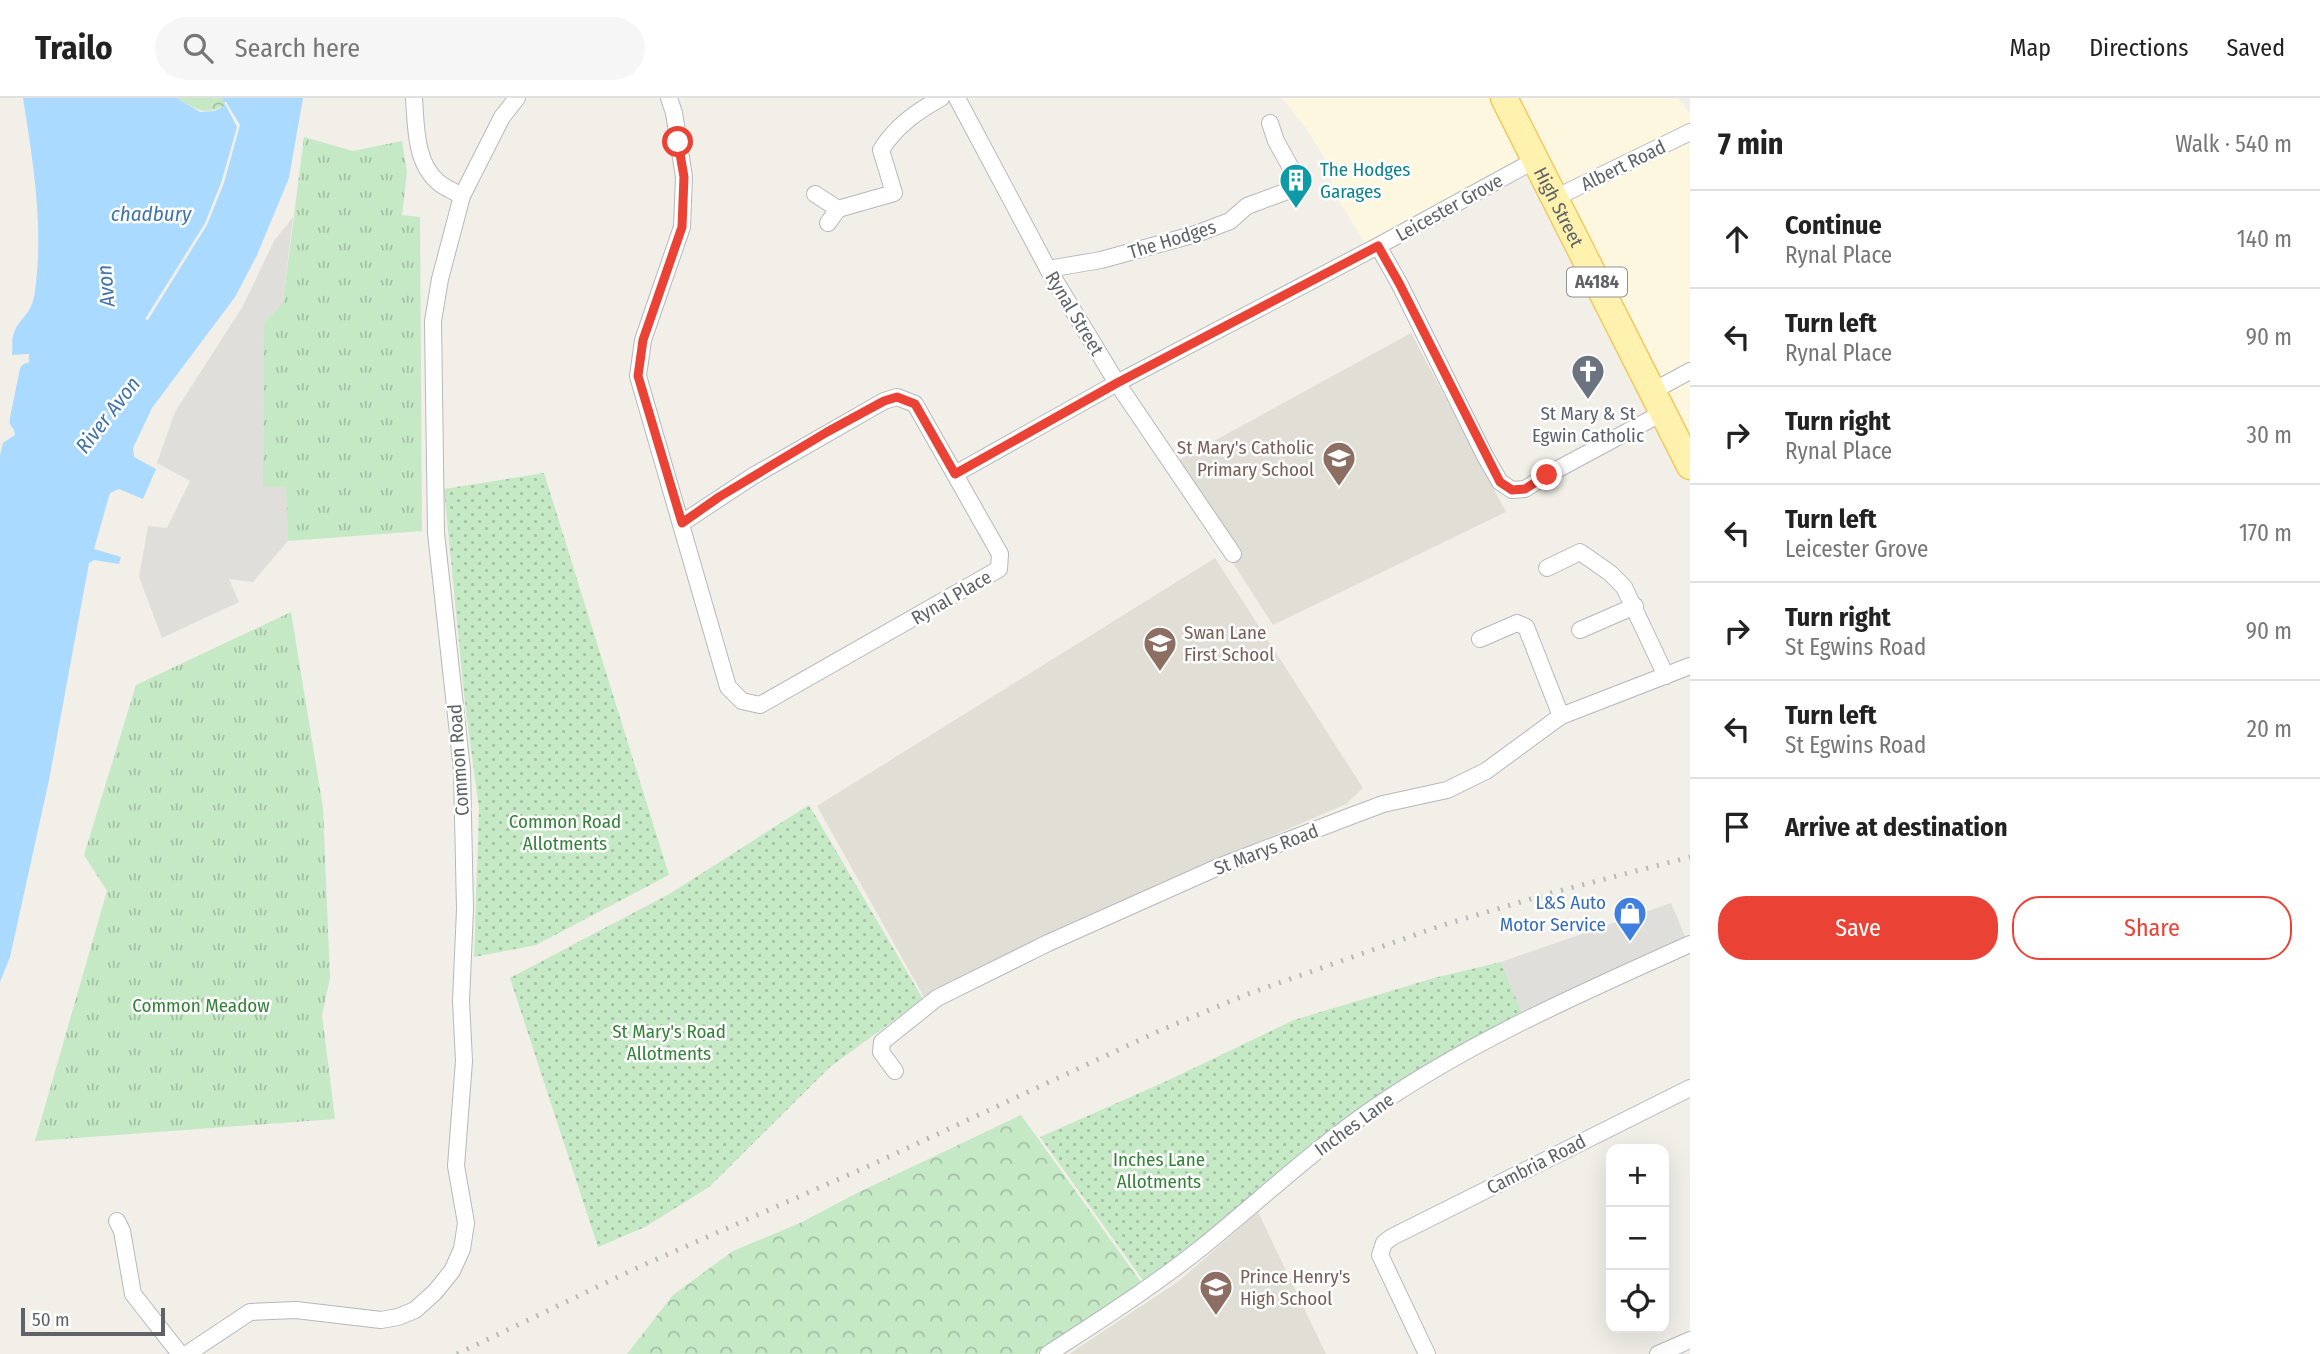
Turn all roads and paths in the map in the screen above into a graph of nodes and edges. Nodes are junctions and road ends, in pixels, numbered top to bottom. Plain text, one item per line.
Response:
1 (414, 98) edge
2 (517, 98) edge
3 (669, 98) edge
4 (941, 98) edge
5 (957, 98) edge
6 (1504, 98) edge
7 (1270, 123) dead end
8 (1690, 132) edge
9 (1537, 159) junction
10 (815, 194) dead end
11 (462, 196) junction
12 (1555, 198) junction
13 (838, 209) junction
14 (828, 223) dead end
15 (1378, 246) junction
16 (1048, 268) junction
17 (1690, 371) edge
18 (1117, 383) junction
19 (1658, 401) junction
20 (1690, 466) edge
21 (955, 474) junction
22 (682, 523) junction
23 (1233, 554) dead end
24 (1547, 568) dead end
25 (1635, 606) junction
26 (1580, 630) dead end
27 (1480, 639) dead end
28 (1690, 666) edge
29 (1666, 676) junction
30 (1561, 716) junction
31 (1690, 944) edge
32 (895, 1071) dead end
33 (1690, 1088) edge
34 (117, 1222) dead end
35 (1690, 1340) edge
36 (180, 1354) edge
37 (187, 1354) edge
38 (1048, 1354) edge
39 (1427, 1354) edge
40 (1658, 1354) edge

1 - 11 street
2 - 11 street, Common Road
3 - 22 street, Rynal Place
4 - 13 street
5 - 16 street, Rynal Street
6 - 9 main road, High Street / A4184
7 - 16 street, The Hodges
8 - 12 street, Albert Road
9 - 12 main road, High Street / A4184
9 - 15 street, Leicester Grove
10 - 13 street
11 - 37 street, Common Road
12 - 19 main road, High Street / A4184
13 - 14 street
15 - 18 street, Leicester Grove
15 - 19 street
16 - 18 street, Rynal Street
17 - 19 street
18 - 21 street, Leicester Grove
18 - 23 street, Rynal Street
19 - 20 main road, High Street / A4184
21 - 22 street, Rynal Place
21 - 22 street, Rynal Place
24 - 25 street
25 - 26 street
25 - 29 street
27 - 30 street
28 - 29 street, St Marys Road
29 - 30 street, St Marys Road
30 - 32 street, St Marys Road
31 - 38 street, Inches Lane
33 - 39 street, Cambria Road
34 - 36 street
35 - 40 street

